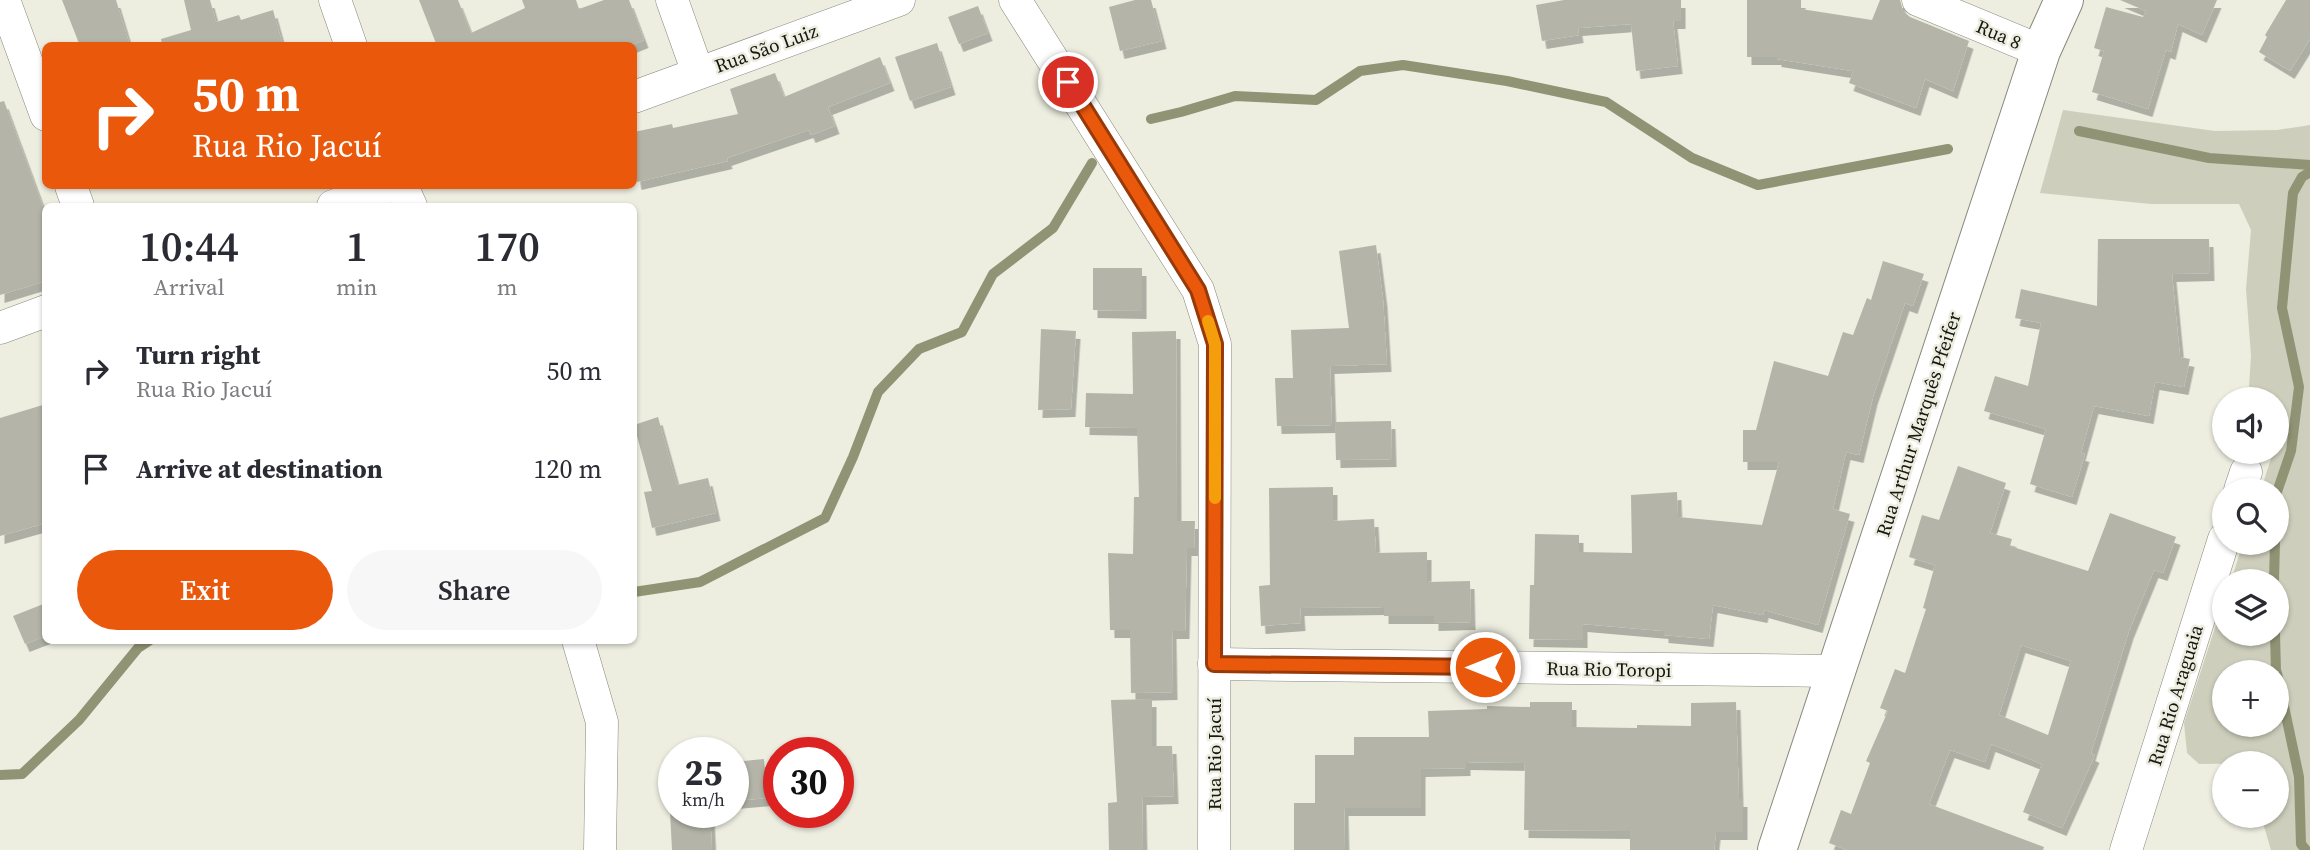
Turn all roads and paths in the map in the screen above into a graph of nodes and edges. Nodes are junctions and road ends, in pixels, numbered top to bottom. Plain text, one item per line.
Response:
1 (4, 0) edge
2 (335, 0) edge
3 (672, 0) edge
4 (899, 0) edge
5 (1015, 0) edge
6 (1918, 0) edge
7 (2064, 0) edge
8 (350, 42) edge
9 (2041, 51) junction
10 (698, 73) junction
11 (637, 96) edge
12 (42, 104) edge
13 (382, 189) edge
14 (342, 203) edge
15 (42, 312) edge
16 (0, 328) edge
17 (2219, 555) edge
18 (580, 644) edge
19 (1214, 664) junction
20 (1836, 671) junction
21 (600, 850) edge
22 (1214, 850) edge
23 (1777, 850) edge
24 (2126, 850) edge

1 - 12 street
2 - 8 street
3 - 10 street
4 - 10 street, Rua São Luiz
5 - 19 street, Rua Rio Jacuí
6 - 9 street, Rua 8
7 - 9 street, Rua Arthur Marquês Pfeifer
9 - 20 street, Rua Arthur Marquês Pfeifer
10 - 11 street, Rua São Luiz
13 - 14 street
15 - 16 street
17 - 24 street, Rua Rio Araguaia
18 - 21 street
19 - 20 street, Rua Rio Toropi
19 - 22 street, Rua Rio Jacuí
20 - 23 street, Rua Arthur Marquês Pfeifer

